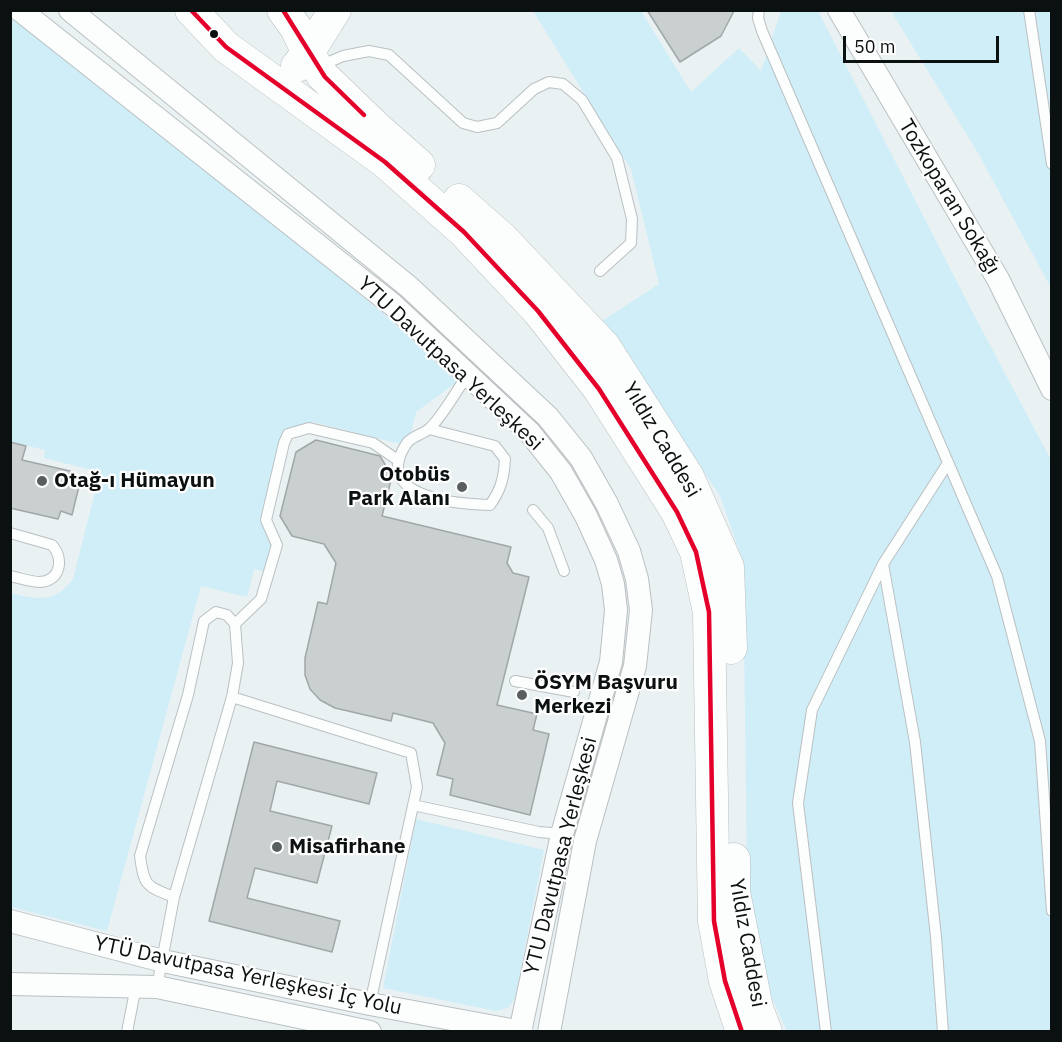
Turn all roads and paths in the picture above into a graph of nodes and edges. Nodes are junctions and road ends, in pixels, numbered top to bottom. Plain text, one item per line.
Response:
1 (20, 10) edge
2 (70, 10) edge
3 (283, 10) edge
4 (335, 10) edge
5 (759, 10) edge
6 (839, 10) edge
7 (1029, 10) edge
8 (198, 14) edge
9 (312, 60) junction
10 (266, 76) junction
11 (1052, 164) edge
12 (600, 271) dead end
13 (468, 375) junction
14 (1049, 376) edge
15 (429, 429) junction
16 (399, 461) junction
17 (948, 463) junction
18 (533, 510) dead end
19 (10, 533) edge
20 (883, 564) junction
21 (564, 572) dead end
22 (10, 576) edge
23 (235, 624) junction
24 (515, 681) dead end
25 (574, 692) dead end
26 (232, 697) junction
27 (413, 805) junction
28 (562, 834) junction
29 (585, 841) junction
30 (174, 897) junction
31 (1052, 911) edge
32 (16, 926) edge
33 (164, 961) junction
34 (10, 984) edge
35 (147, 987) junction
36 (369, 1004) junction
37 (521, 1031) edge
38 (127, 1032) edge
39 (370, 1032) edge
40 (549, 1032) edge
41 (742, 1032) edge
42 (766, 1032) edge
43 (826, 1032) edge
44 (943, 1032) edge

1 - 13 street, YTU Davutpasa Yerleşkesi
2 - 29 street, YTU Davutpasa Yerleşkesi
3 - 9 main road, Yıldız Caddesi
4 - 9 main road
5 - 17 lane
6 - 14 street, Tozkoparan Sokağı
7 - 11 lane
8 - 10 main road, Yıldız Caddesi
9 - 10 main road
9 - 12 lane
9 - 42 main road, Yıldız Caddesi
10 - 41 main road, Yıldız Caddesi
13 - 15 lane
13 - 28 street, YTU Davutpasa Yerleşkesi
15 - 16 lane
15 - 16 lane
16 - 23 lane
17 - 20 lane
17 - 31 lane
18 - 21 lane
19 - 22 lane
20 - 43 lane
20 - 44 lane
23 - 26 lane
23 - 30 lane
24 - 25 lane
26 - 27 lane
26 - 30 lane
27 - 28 lane
27 - 36 lane
28 - 29 lane
28 - 37 street, YTU Davutpasa Yerleşkesi
29 - 40 street, YTU Davutpasa Yerleşkesi
30 - 33 lane
32 - 33 street, YTÜ Davutpasa Yerleşkesi İç Yolu
33 - 35 lane
33 - 36 street, YTÜ Davutpasa Yerleşkesi İç Yolu
34 - 35 street, YTÜ Davutpasa Yerleşkesi İç Yolu
35 - 38 lane
35 - 39 street, YTÜ Davutpasa Yerleşkesi İç Yolu
36 - 37 street, YTÜ Davutpasa Yerleşkesi İç Yolu

